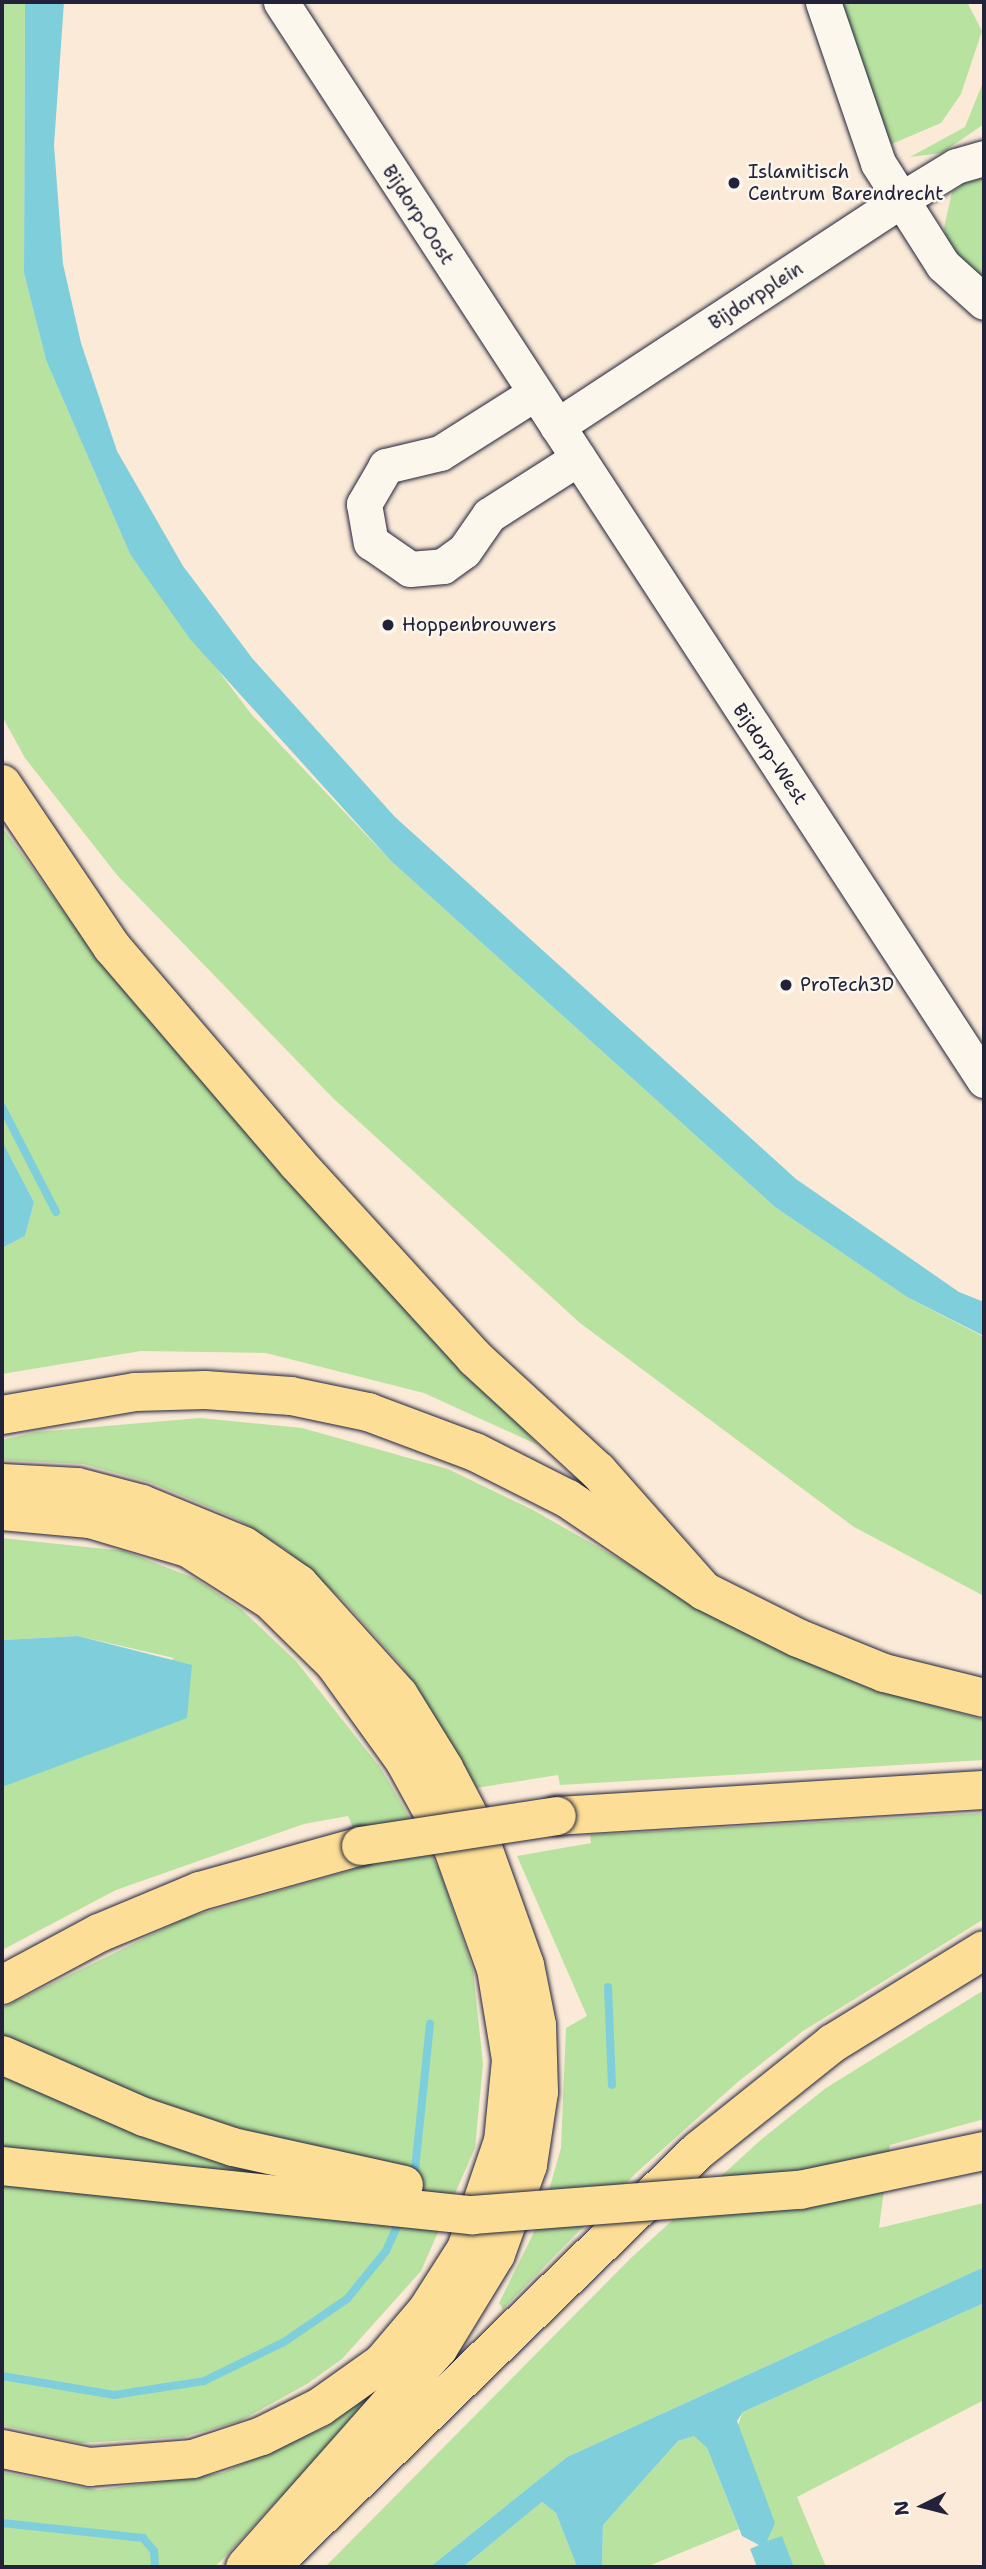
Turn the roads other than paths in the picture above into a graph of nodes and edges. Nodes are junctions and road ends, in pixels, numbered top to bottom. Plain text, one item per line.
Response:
1 (281, 2) edge
2 (823, 2) edge
3 (984, 133) edge
4 (970, 162) edge
5 (902, 199) junction
6 (984, 302) edge
7 (535, 393) junction
8 (556, 426) junction
9 (578, 458) junction
10 (2, 784) edge
11 (984, 1080) edge
12 (2, 1415) edge
13 (2, 1483) edge
14 (2, 1511) edge
15 (704, 1591) junction
16 (984, 1698) edge
17 (984, 1790) edge
18 (984, 1950) edge
19 (2, 1984) edge
20 (2, 2055) edge
21 (984, 2151) edge
22 (2, 2166) edge
23 (615, 2204) junction
24 (2, 2449) edge
25 (245, 2567) edge
26 (268, 2567) edge

1 - 7 street, Bijdorp-Oost
2 - 5 street
3 - 4 street, Bijdorpplein
4 - 5 street, Bijdorpplein
5 - 6 street
5 - 8 street, Bijdorpplein
7 - 8 street, Bijdorp-Oost
7 - 9 street
8 - 9 street, Bijdorp-West
9 - 11 street, Bijdorp-West
10 - 15 highway
12 - 15 highway
13 - 25 highway
14 - 24 highway
15 - 16 highway
17 - 19 highway, bridge
18 - 26 highway
20 - 23 highway, bridge
21 - 23 highway, bridge
22 - 23 highway, bridge

